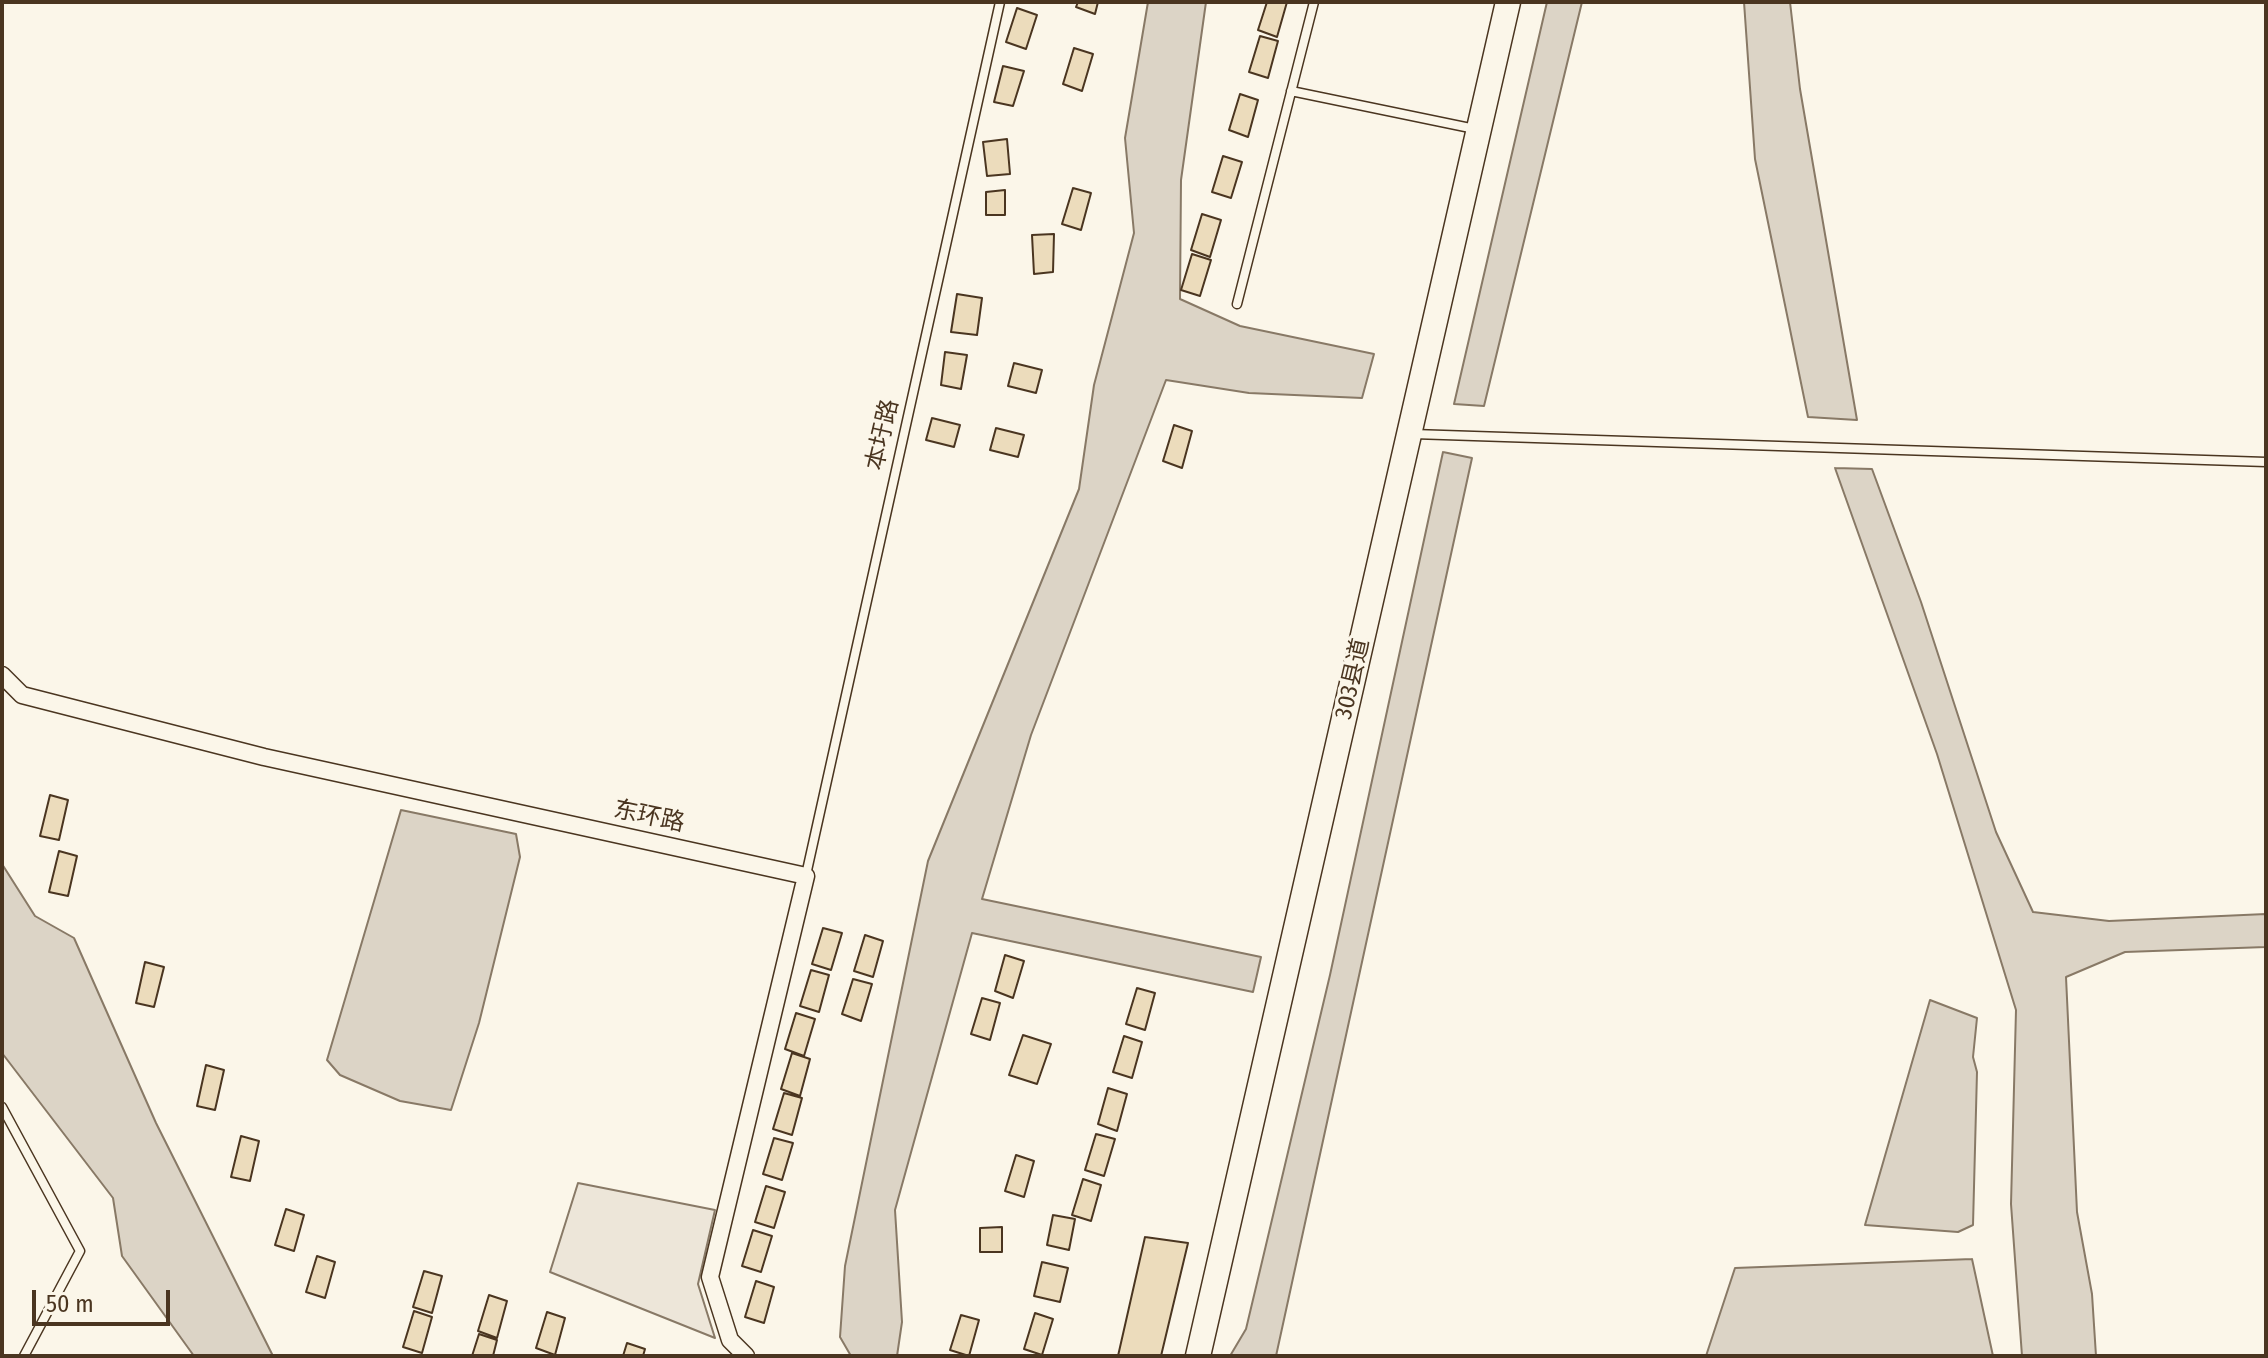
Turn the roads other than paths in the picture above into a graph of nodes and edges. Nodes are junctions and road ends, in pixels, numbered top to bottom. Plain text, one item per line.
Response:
1 (1000, 2) edge
2 (1314, 2) edge
3 (1508, 2) edge
4 (1291, 91) junction
5 (1479, 129) junction
6 (1237, 304) dead end
7 (1409, 434) junction
8 (2266, 462) edge
9 (2, 675) edge
10 (806, 876) junction
11 (2, 1107) edge
12 (24, 1356) edge
13 (746, 1356) edge
14 (1198, 1356) edge

1 - 10 lane, 本圩路
2 - 4 lane
3 - 5 main road, 303县道
4 - 5 lane
4 - 6 lane
5 - 7 main road, 303县道
7 - 8 lane
7 - 14 main road, 303县道
9 - 10 street, 东环路
10 - 13 street
11 - 12 lane

